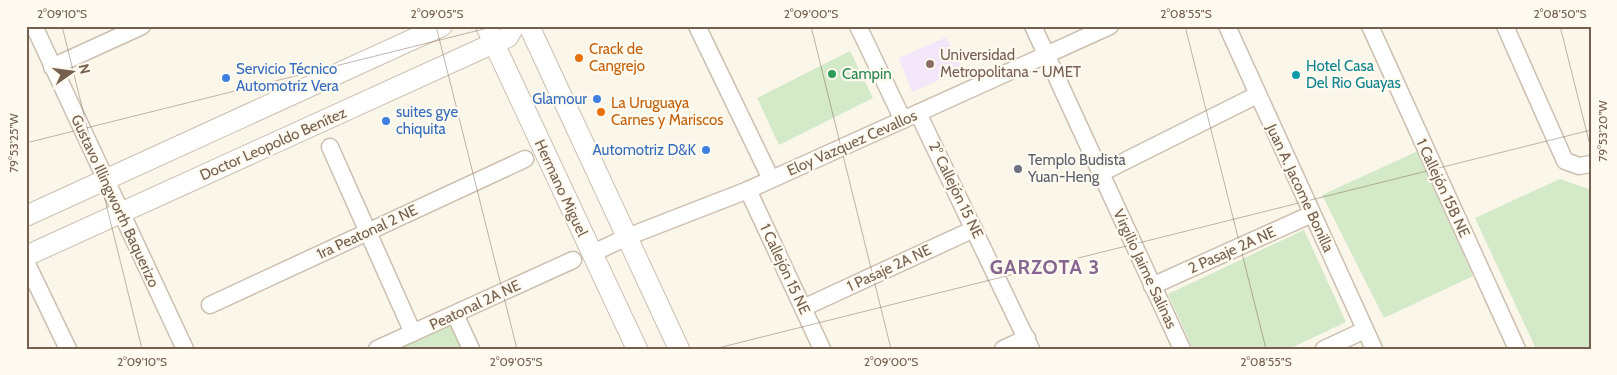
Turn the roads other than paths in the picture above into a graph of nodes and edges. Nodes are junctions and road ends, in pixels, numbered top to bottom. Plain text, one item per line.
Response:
1 (34, 26) edge
2 (142, 26) edge
3 (442, 26) edge
4 (514, 26) edge
5 (529, 26) edge
6 (697, 26) edge
7 (858, 26) edge
8 (1033, 26) edge
9 (1110, 26) edge
10 (1227, 26) edge
11 (1370, 26) edge
12 (1505, 26) edge
13 (490, 35) edge
14 (1047, 55) junction
15 (52, 67) junction
16 (1258, 95) junction
17 (918, 113) junction
18 (903, 120) junction
19 (330, 147) dead end
20 (525, 159) dead end
21 (1591, 164) edge
22 (1101, 173) junction
23 (771, 179) junction
24 (106, 180) junction
25 (748, 190) junction
26 (121, 213) junction
27 (1312, 214) junction
28 (26, 216) edge
29 (974, 229) junction
30 (367, 232) junction
31 (627, 238) junction
32 (26, 256) edge
33 (582, 257) junction
34 (26, 262) edge
35 (1152, 286) junction
36 (210, 305) dead end
37 (803, 308) junction
38 (455, 314) junction
39 (1365, 330) junction
40 (414, 333) junction
41 (1029, 344) edge
42 (68, 349) edge
43 (185, 349) edge
44 (377, 349) edge
45 (472, 349) edge
46 (637, 349) edge
47 (679, 349) edge
48 (822, 349) edge
49 (1003, 349) edge
50 (1182, 349) edge
51 (1324, 349) edge
52 (1374, 349) edge
53 (1517, 349) edge

1 - 15 street, Gustavo Illingworth Baquerizo
2 - 15 street
3 - 24 street
4 - 13 street, Doctor Leopoldo Benítez
5 - 31 street
6 - 23 street
7 - 18 street
8 - 14 street, Virgilio Jaime Salinas
9 - 14 street, Eloy Vazquez Cevallos
10 - 16 street, Juan A. Jacome Bonilla
11 - 53 street, 1 Callejón 15B NE
12 - 21 street
13 - 26 street, Doctor Leopoldo Benítez
13 - 33 street, Hermano Miguel
14 - 17 street, Eloy Vazquez Cevallos
14 - 22 street, Virgilio Jaime Salinas
15 - 24 street, Gustavo Illingworth Baquerizo
16 - 22 street
16 - 27 street, Juan A. Jacome Bonilla
17 - 18 street, Eloy Vazquez Cevallos
17 - 29 street, 2° Callejón 15 NE
18 - 23 street, Eloy Vazquez Cevallos
19 - 30 street
20 - 30 street, 1ra Peatonal 2 NE
22 - 35 street, Virgilio Jaime Salinas
23 - 25 street, Eloy Vazquez Cevallos
24 - 26 street, Gustavo Illingworth Baquerizo
24 - 28 street
25 - 31 street, Eloy Vazquez Cevallos
25 - 37 street, 1 Callejón 15 NE
26 - 32 street, Doctor Leopoldo Benítez
26 - 43 street, Gustavo Illingworth Baquerizo
27 - 35 street, 2 Pasaje 2A NE
27 - 39 street, Juan A. Jacome Bonilla
29 - 37 street, 1 Pasaje 2A NE
29 - 41 street, 2° Callejón 15 NE
30 - 36 street, 1ra Peatonal 2 NE
30 - 40 street
31 - 33 street, Eloy Vazquez Cevallos
31 - 47 street
33 - 38 street, Peatonal 2A NE
33 - 46 street, Hermano Miguel
34 - 42 street
35 - 50 street, Virgilio Jaime Salinas
37 - 48 street, 1 Callejón 15 NE
38 - 40 street, Peatonal 2A NE
38 - 45 street
39 - 51 street
39 - 52 street, Juan A. Jacome Bonilla
40 - 44 street, Peatonal 2A NE
41 - 49 street

